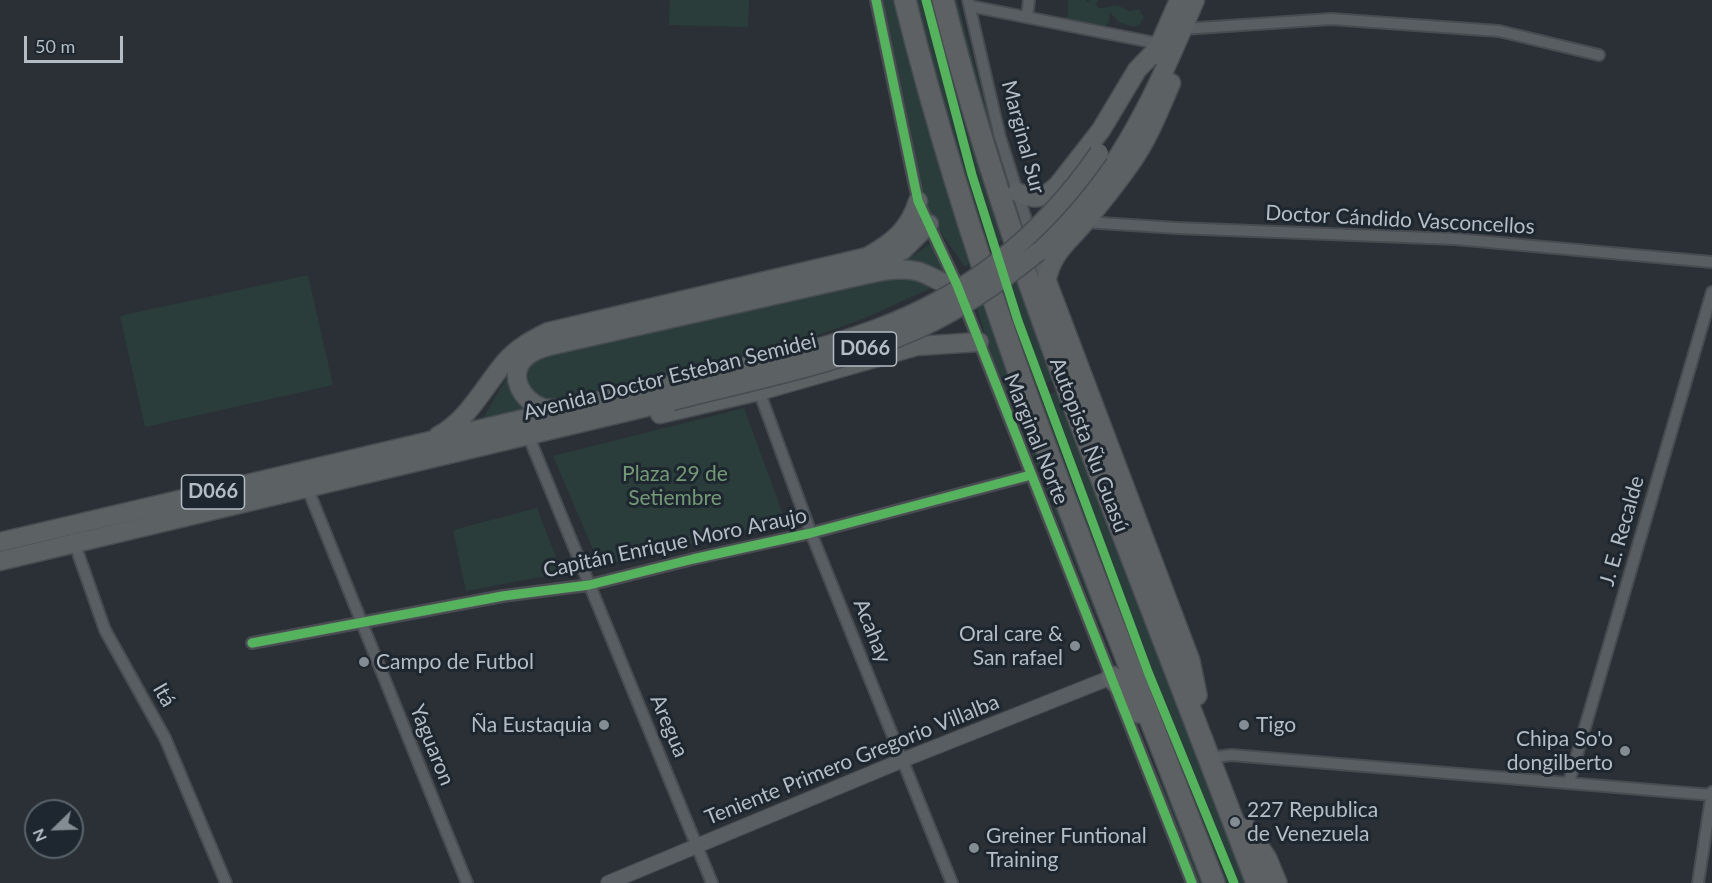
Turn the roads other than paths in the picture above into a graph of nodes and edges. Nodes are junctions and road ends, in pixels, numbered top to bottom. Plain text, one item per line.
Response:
1 (876, 0) edge
2 (906, 0) edge
3 (943, 0) edge
4 (1029, 0) edge
5 (1182, 1) edge
6 (969, 3) edge
7 (1027, 17) junction
8 (1182, 32) junction
9 (1160, 45) junction
10 (1599, 55) dead end
11 (1106, 159) junction
12 (1017, 192) junction
13 (918, 201) junction
14 (1085, 222) junction
15 (929, 224) junction
16 (1712, 262) edge
17 (858, 276) junction
18 (1046, 283) junction
19 (957, 285) junction
20 (1712, 292) edge
21 (979, 342) junction
22 (759, 391) junction
23 (670, 393) junction
24 (564, 410) junction
25 (582, 423) junction
26 (528, 435) junction
27 (425, 441) junction
28 (1031, 475) junction
29 (307, 488) junction
30 (71, 526) junction
31 (811, 533) junction
32 (0, 542) edge
33 (74, 544) junction
34 (0, 561) edge
35 (589, 585) junction
36 (361, 622) junction
37 (252, 643) dead end
38 (1112, 677) junction
39 (1208, 755) junction
40 (903, 760) junction
41 (1569, 782) junction
42 (1712, 794) edge
43 (1224, 795) junction
44 (697, 846) junction
45 (1205, 860) junction
46 (226, 883) edge
47 (467, 883) edge
48 (608, 883) edge
49 (712, 883) edge
50 (952, 883) edge
51 (1192, 883) edge
52 (1214, 883) edge
53 (1257, 883) edge
54 (1276, 883) edge
55 (1698, 883) edge

1 - 13 street, Marginal Norte
2 - 45 highway, Autopista Ñu Guasú
3 - 39 highway, Autopista Ñu Guasú
4 - 7 street
5 - 8 highway, Avenida Doctor Esteban Semidei / D066
5 - 9 highway, Avenida Doctor Esteban Semidei / D066
6 - 7 street
6 - 12 street, Marginal Sur
7 - 9 street
8 - 10 street
8 - 11 highway, Avenida Doctor Esteban Semidei / D066
8 - 14 highway
9 - 11 highway, Avenida Doctor Esteban Semidei / D066
9 - 12 highway
11 - 23 highway, Avenida Doctor Esteban Semidei / D066, bridge
12 - 18 street, Marginal Sur
13 - 15 street, Marginal Norte
13 - 27 highway
14 - 16 street, Doctor Cándido Vasconcellos
14 - 18 highway
15 - 17 highway
15 - 19 street, Marginal Norte
17 - 19 highway
17 - 24 highway
18 - 39 highway
19 - 21 street, Marginal Norte
20 - 41 street, J. E. Recalde
21 - 22 highway
21 - 28 street, Marginal Norte
22 - 25 highway
22 - 31 street, Acahay
23 - 24 highway, Avenida Doctor Esteban Semidei / D066
23 - 25 highway, Avenida Doctor Esteban Semidei / D066
24 - 27 highway, Avenida Doctor Esteban Semidei / D066
25 - 26 highway, Avenida Doctor Esteban Semidei / D066
26 - 29 highway, Avenida Doctor Esteban Semidei / D066
26 - 35 street, Aregua
27 - 30 highway, Avenida Doctor Esteban Semidei / D066
28 - 31 street, Capitán Enrique Moro Araujo
28 - 38 street, Marginal Norte
29 - 33 highway, Avenida Doctor Esteban Semidei / D066
29 - 36 street, Yaguaron
30 - 32 highway, Avenida Doctor Esteban Semidei / D066
30 - 33 street, Itá
31 - 35 street, Capitán Enrique Moro Araujo
31 - 40 street, Acahay
33 - 34 highway, Avenida Doctor Esteban Semidei / D066
33 - 46 street, Itá
35 - 36 street, Capitán Enrique Moro Araujo
35 - 44 street, Aregua
36 - 37 street, Capitán Enrique Moro Araujo
36 - 47 street, Yaguaron
38 - 40 street, Teniente Primero Gregorio Villalba
38 - 45 highway
38 - 51 street, Marginal Norte
39 - 41 street
39 - 43 highway, Autopista Ñu Guasú
40 - 44 street, Teniente Primero Gregorio Villalba
40 - 50 street, Acahay
41 - 42 street
42 - 55 street
43 - 53 highway, Autopista Ñu Guasú
43 - 54 highway
44 - 48 street, Teniente Primero Gregorio Villalba
44 - 49 street, Aregua
45 - 52 highway, Autopista Ñu Guasú

